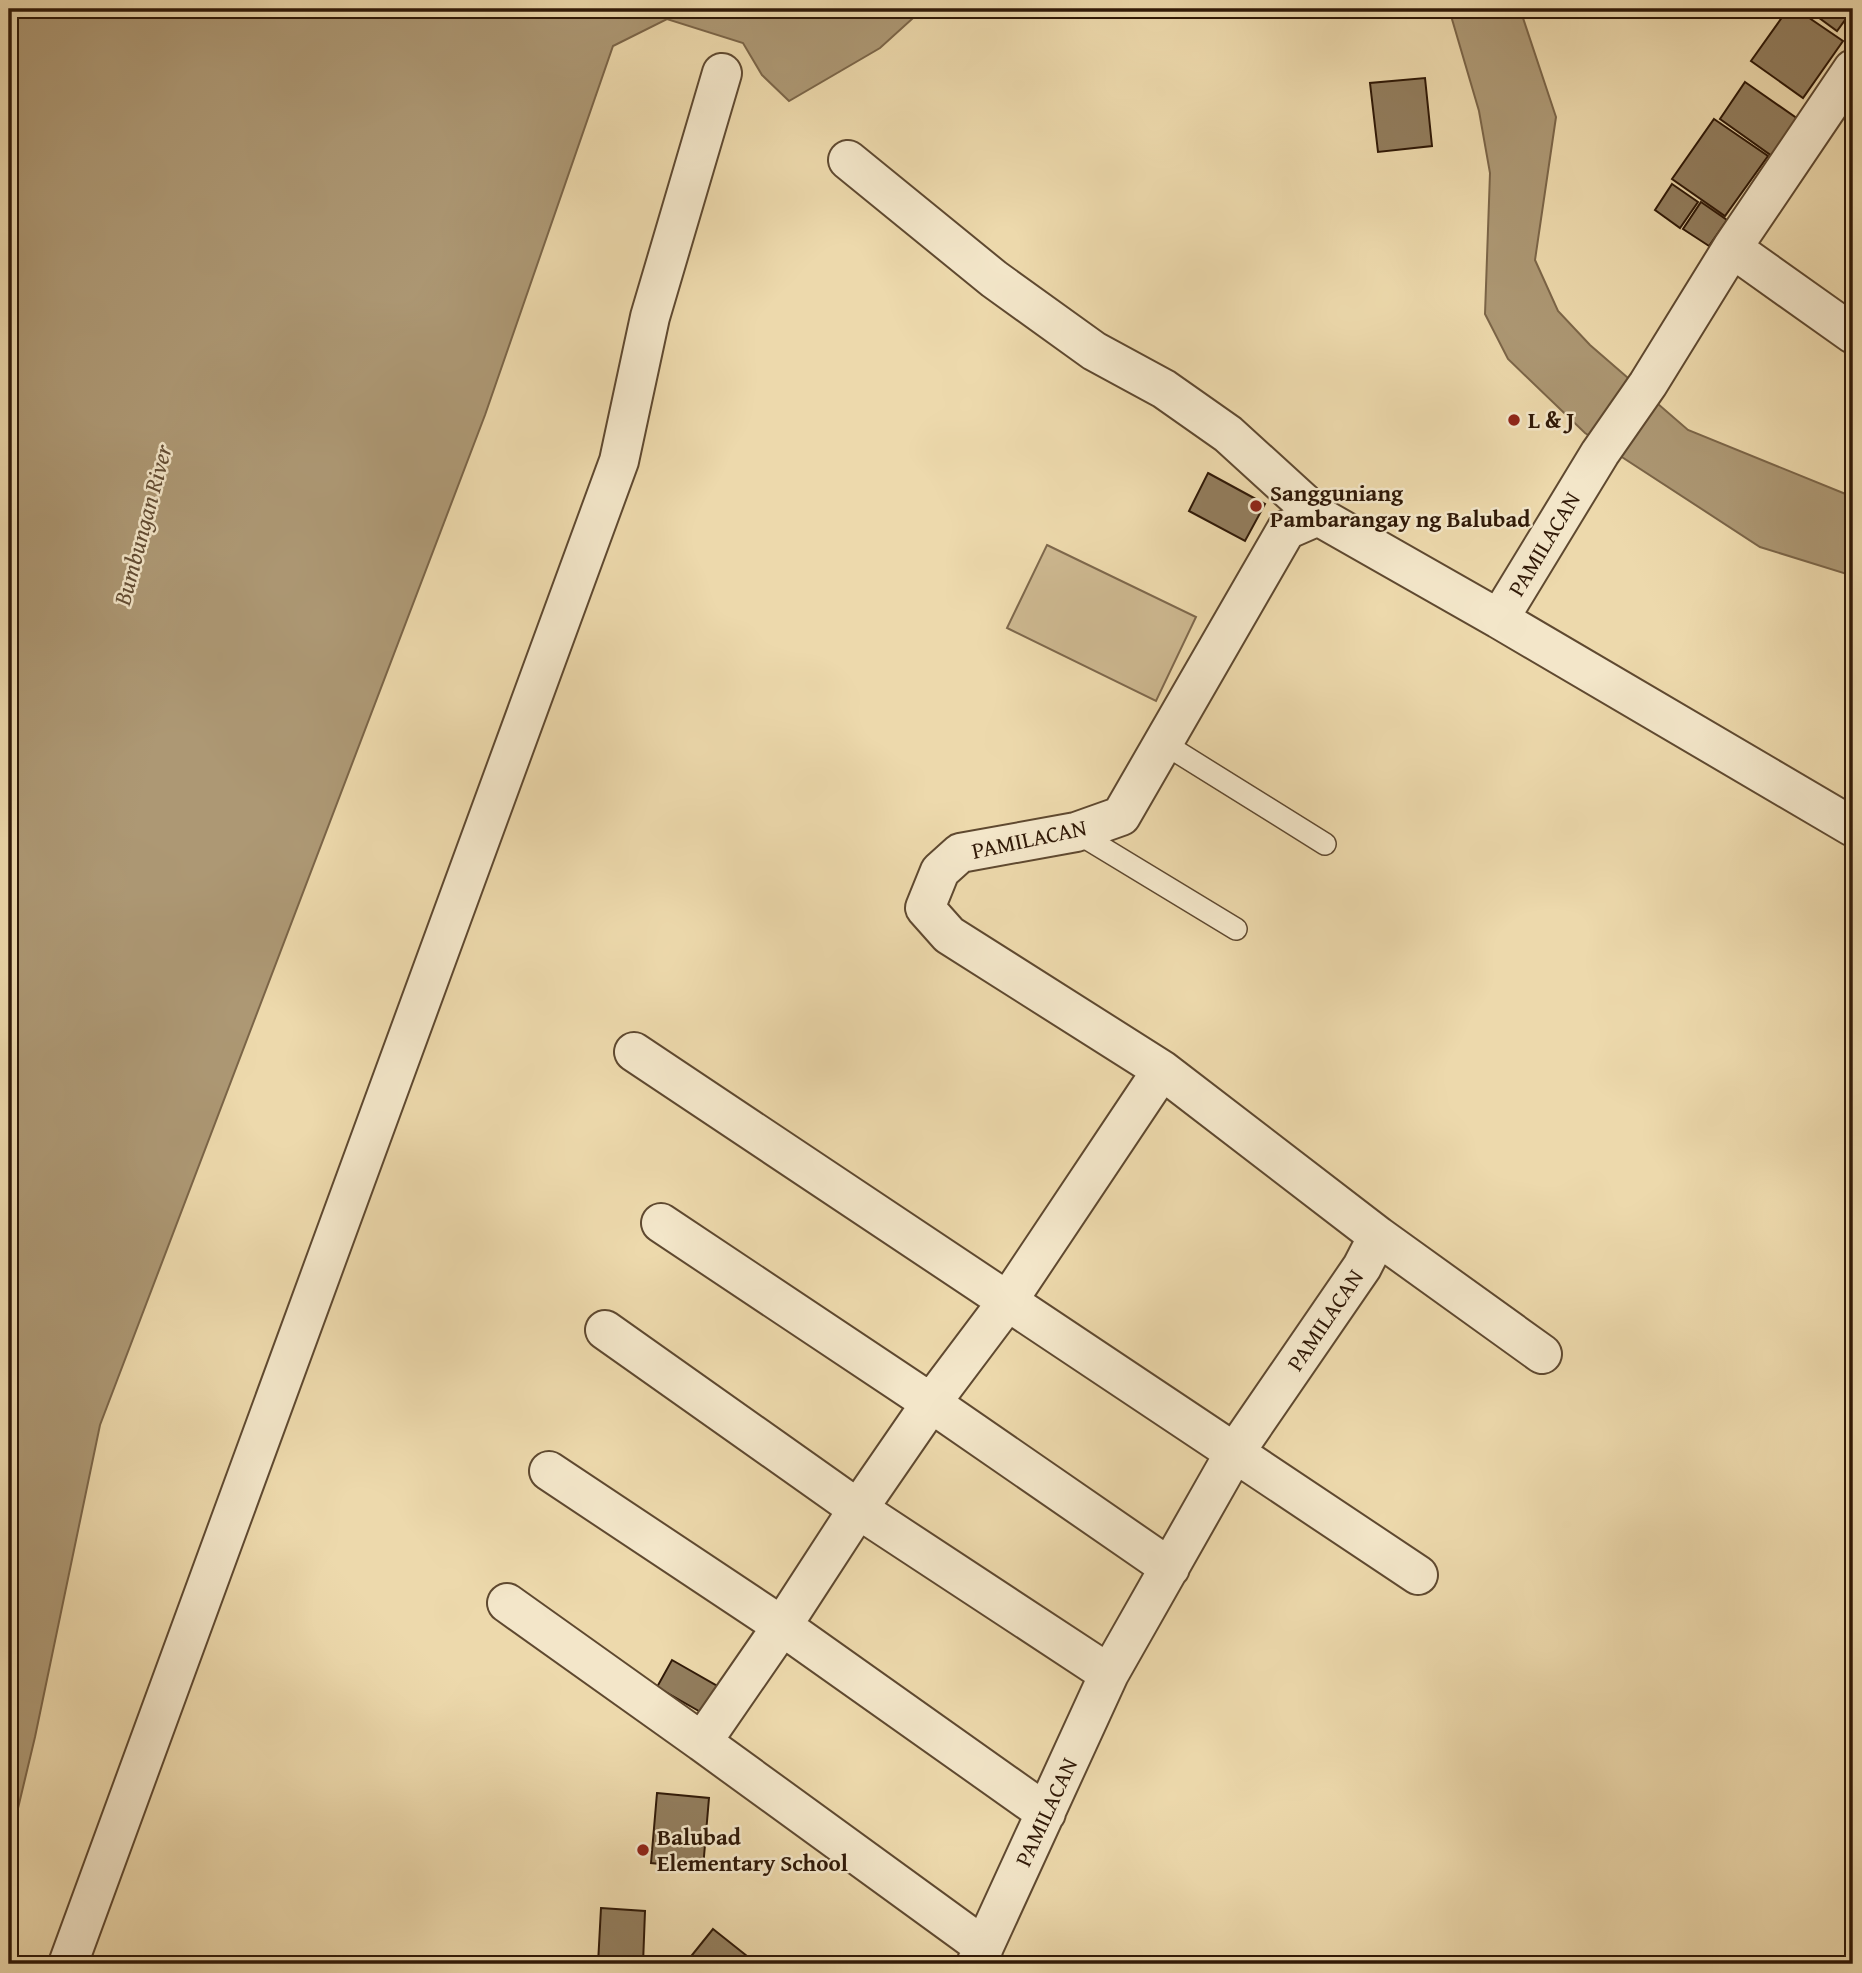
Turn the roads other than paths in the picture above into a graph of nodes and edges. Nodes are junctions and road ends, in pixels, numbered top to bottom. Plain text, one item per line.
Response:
1 (1853, 69) edge
2 (722, 73) dead end
3 (848, 160) dead end
4 (1732, 248) junction
5 (1853, 334) edge
6 (1318, 516) junction
7 (1499, 619) junction
8 (1163, 743) junction
9 (1853, 827) edge
10 (1076, 832) junction
11 (1325, 844) dead end
12 (1236, 929) dead end
13 (634, 1052) dead end
14 (1161, 1070) junction
15 (661, 1223) dead end
16 (1378, 1236) junction
17 (1007, 1302) junction
18 (605, 1330) dead end
19 (1542, 1354) dead end
20 (931, 1404) junction
21 (1235, 1452) junction
22 (549, 1471) dead end
23 (858, 1509) junction
24 (1170, 1568) junction
25 (1418, 1575) dead end
26 (507, 1603) dead end
27 (782, 1626) junction
28 (1109, 1674) junction
29 (702, 1742) junction
30 (1046, 1813) junction
31 (980, 1956) edge
32 (68, 1964) edge

1 - 4 street, PAMILACAN
2 - 32 street
3 - 6 street
4 - 5 street
4 - 7 street, PAMILACAN
6 - 7 street, PAMILACAN
6 - 8 street, PAMILACAN
7 - 9 street
8 - 10 street, PAMILACAN
8 - 11 lane
10 - 12 lane
10 - 14 street, PAMILACAN
13 - 17 street
14 - 16 street, PAMILACAN
14 - 17 street
15 - 20 street
16 - 19 street
16 - 21 street, PAMILACAN
17 - 20 street
17 - 21 street
18 - 23 street
20 - 23 street
20 - 24 street
21 - 24 street, PAMILACAN
21 - 25 street
22 - 27 street
23 - 27 street
23 - 28 street
24 - 28 street, PAMILACAN
26 - 29 street
27 - 29 street
27 - 30 street
28 - 30 street, PAMILACAN
29 - 31 street
30 - 31 street, PAMILACAN

